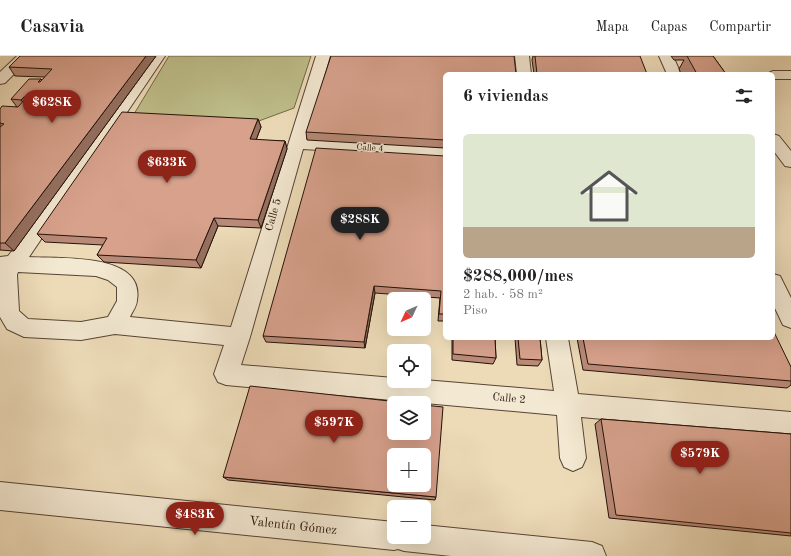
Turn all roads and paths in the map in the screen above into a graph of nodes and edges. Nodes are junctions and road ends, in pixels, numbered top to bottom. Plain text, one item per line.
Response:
1 (25, 56) edge
2 (158, 56) edge
3 (323, 56) edge
4 (522, 56) edge
5 (666, 56) edge
6 (524, 72) edge
7 (673, 72) edge
8 (775, 75) edge
9 (791, 75) edge
10 (0, 80) edge
11 (791, 137) edge
12 (775, 138) edge
13 (775, 141) edge
14 (296, 142) junction
15 (443, 153) edge
16 (791, 162) edge
17 (6, 264) edge
18 (775, 286) edge
19 (791, 319) edge
20 (116, 325) junction
21 (239, 337) junction
22 (557, 340) edge
23 (226, 374) joint
24 (568, 405) junction
25 (791, 424) edge
26 (573, 458) dead end
27 (0, 496) edge
28 (387, 535) edge
29 (431, 540) edge
30 (592, 556) edge

1 - 10 street
2 - 17 street
3 - 14 street, Calle 5
4 - 6 street
5 - 7 street
8 - 9 street
11 - 12 street
13 - 16 street
14 - 15 street, Calle 4
14 - 21 street, Calle 5
17 - 20 street
17 - 20 street
18 - 19 street
20 - 21 street
21 - 23 street, Calle 5
22 - 24 street
23 - 24 street, Calle 2
24 - 25 street, Calle 2
24 - 26 street
27 - 28 street, Valentín Gómez
29 - 30 street

